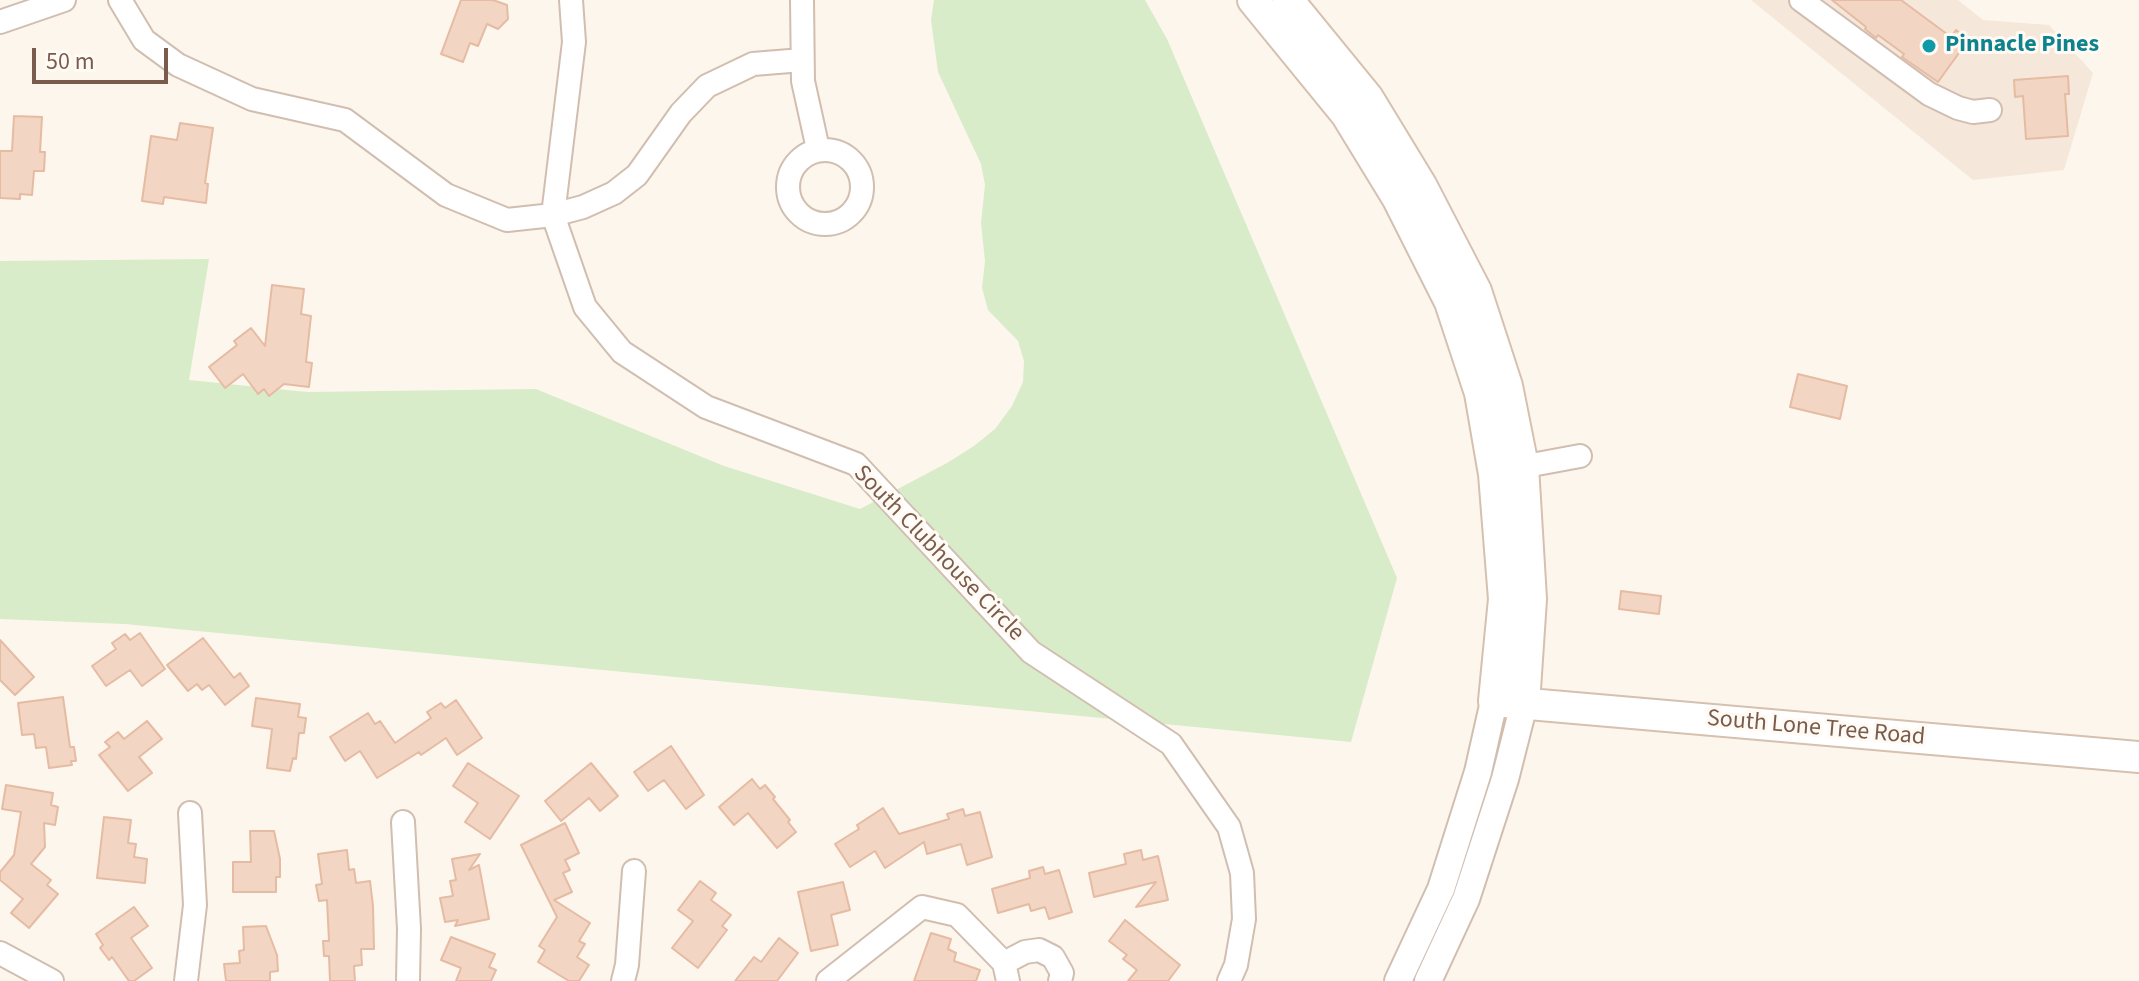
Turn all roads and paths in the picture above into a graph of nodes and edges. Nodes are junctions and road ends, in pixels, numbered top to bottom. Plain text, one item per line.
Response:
1 (64, 0) edge
2 (120, 0) edge
3 (571, 0) edge
4 (802, 0) edge
5 (1253, 0) edge
6 (1288, 0) edge
7 (1801, 0) edge
8 (0, 22) edge
9 (802, 60) junction
10 (1990, 110) dead end
11 (818, 149) dead end
12 (553, 215) junction
13 (1580, 456) dead end
14 (1508, 470) junction
15 (1494, 701) junction
16 (1524, 704) junction
17 (2139, 757) edge
18 (190, 813) dead end
19 (403, 822) dead end
20 (634, 871) dead end
21 (0, 953) edge
22 (1006, 972) edge
23 (52, 981) edge
24 (186, 981) edge
25 (408, 981) edge
26 (623, 981) edge
27 (828, 981) edge
28 (1060, 981) edge
29 (1229, 981) edge
30 (1398, 981) edge
31 (1428, 981) edge

1 - 8 street
2 - 12 street
3 - 12 street, South Clubhouse Circle
4 - 9 street
5 - 14 main road
6 - 14 main road
7 - 10 street
9 - 11 street
9 - 12 street
12 - 29 street, South Clubhouse Circle
13 - 14 street
14 - 15 main road
14 - 16 main road
15 - 16 main road, South Lone Tree Road
15 - 30 street
16 - 17 main road, South Lone Tree Road
16 - 31 street
18 - 24 street
19 - 25 street
20 - 26 street
21 - 23 street
22 - 27 street
22 - 28 street

